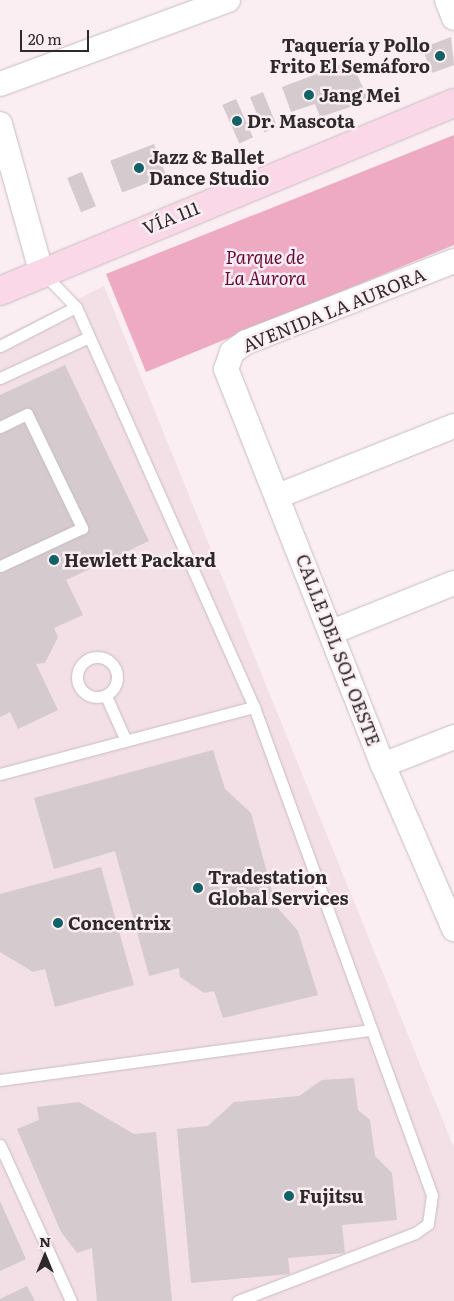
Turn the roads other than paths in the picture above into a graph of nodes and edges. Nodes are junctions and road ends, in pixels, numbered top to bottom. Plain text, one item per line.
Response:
1 (228, 0) edge
2 (447, 0) edge
3 (454, 18) edge
4 (0, 84) edge
5 (454, 103) edge
6 (0, 124) edge
7 (454, 261) edge
8 (41, 271) junction
9 (0, 291) edge
10 (76, 307) junction
11 (89, 337) junction
12 (0, 346) edge
13 (226, 369) joint
14 (0, 378) edge
15 (454, 426) edge
16 (0, 427) edge
17 (278, 496) junction
18 (0, 566) edge
19 (454, 583) edge
20 (332, 632) junction
21 (106, 696) dead end
22 (254, 706) junction
23 (454, 736) edge
24 (126, 741) junction
25 (383, 765) junction
26 (0, 774) edge
27 (448, 900) edge
28 (454, 929) edge
29 (371, 1030) junction
30 (0, 1080) edge
31 (0, 1144) edge
32 (71, 1301) edge
33 (238, 1301) edge

1 - 4 street
2 - 3 street
5 - 8 main road, VÍA 111
6 - 8 street
7 - 13 street, AVENIDA LA AURORA
8 - 9 main road, VÍA 111
8 - 10 lane
10 - 11 lane
10 - 12 lane
11 - 14 lane
11 - 22 lane
13 - 17 street, CALLE DEL SOL OESTE
15 - 17 street
16 - 18 lane
17 - 20 street, CALLE DEL SOL OESTE
19 - 20 street
20 - 25 street, CALLE DEL SOL OESTE
21 - 24 lane
22 - 24 lane
22 - 29 lane
23 - 25 street
24 - 26 lane
25 - 27 street, CALLE DEL SOL OESTE
27 - 28 street, CALLE DEL SOL OESTE
29 - 30 lane
29 - 33 lane
31 - 32 lane

